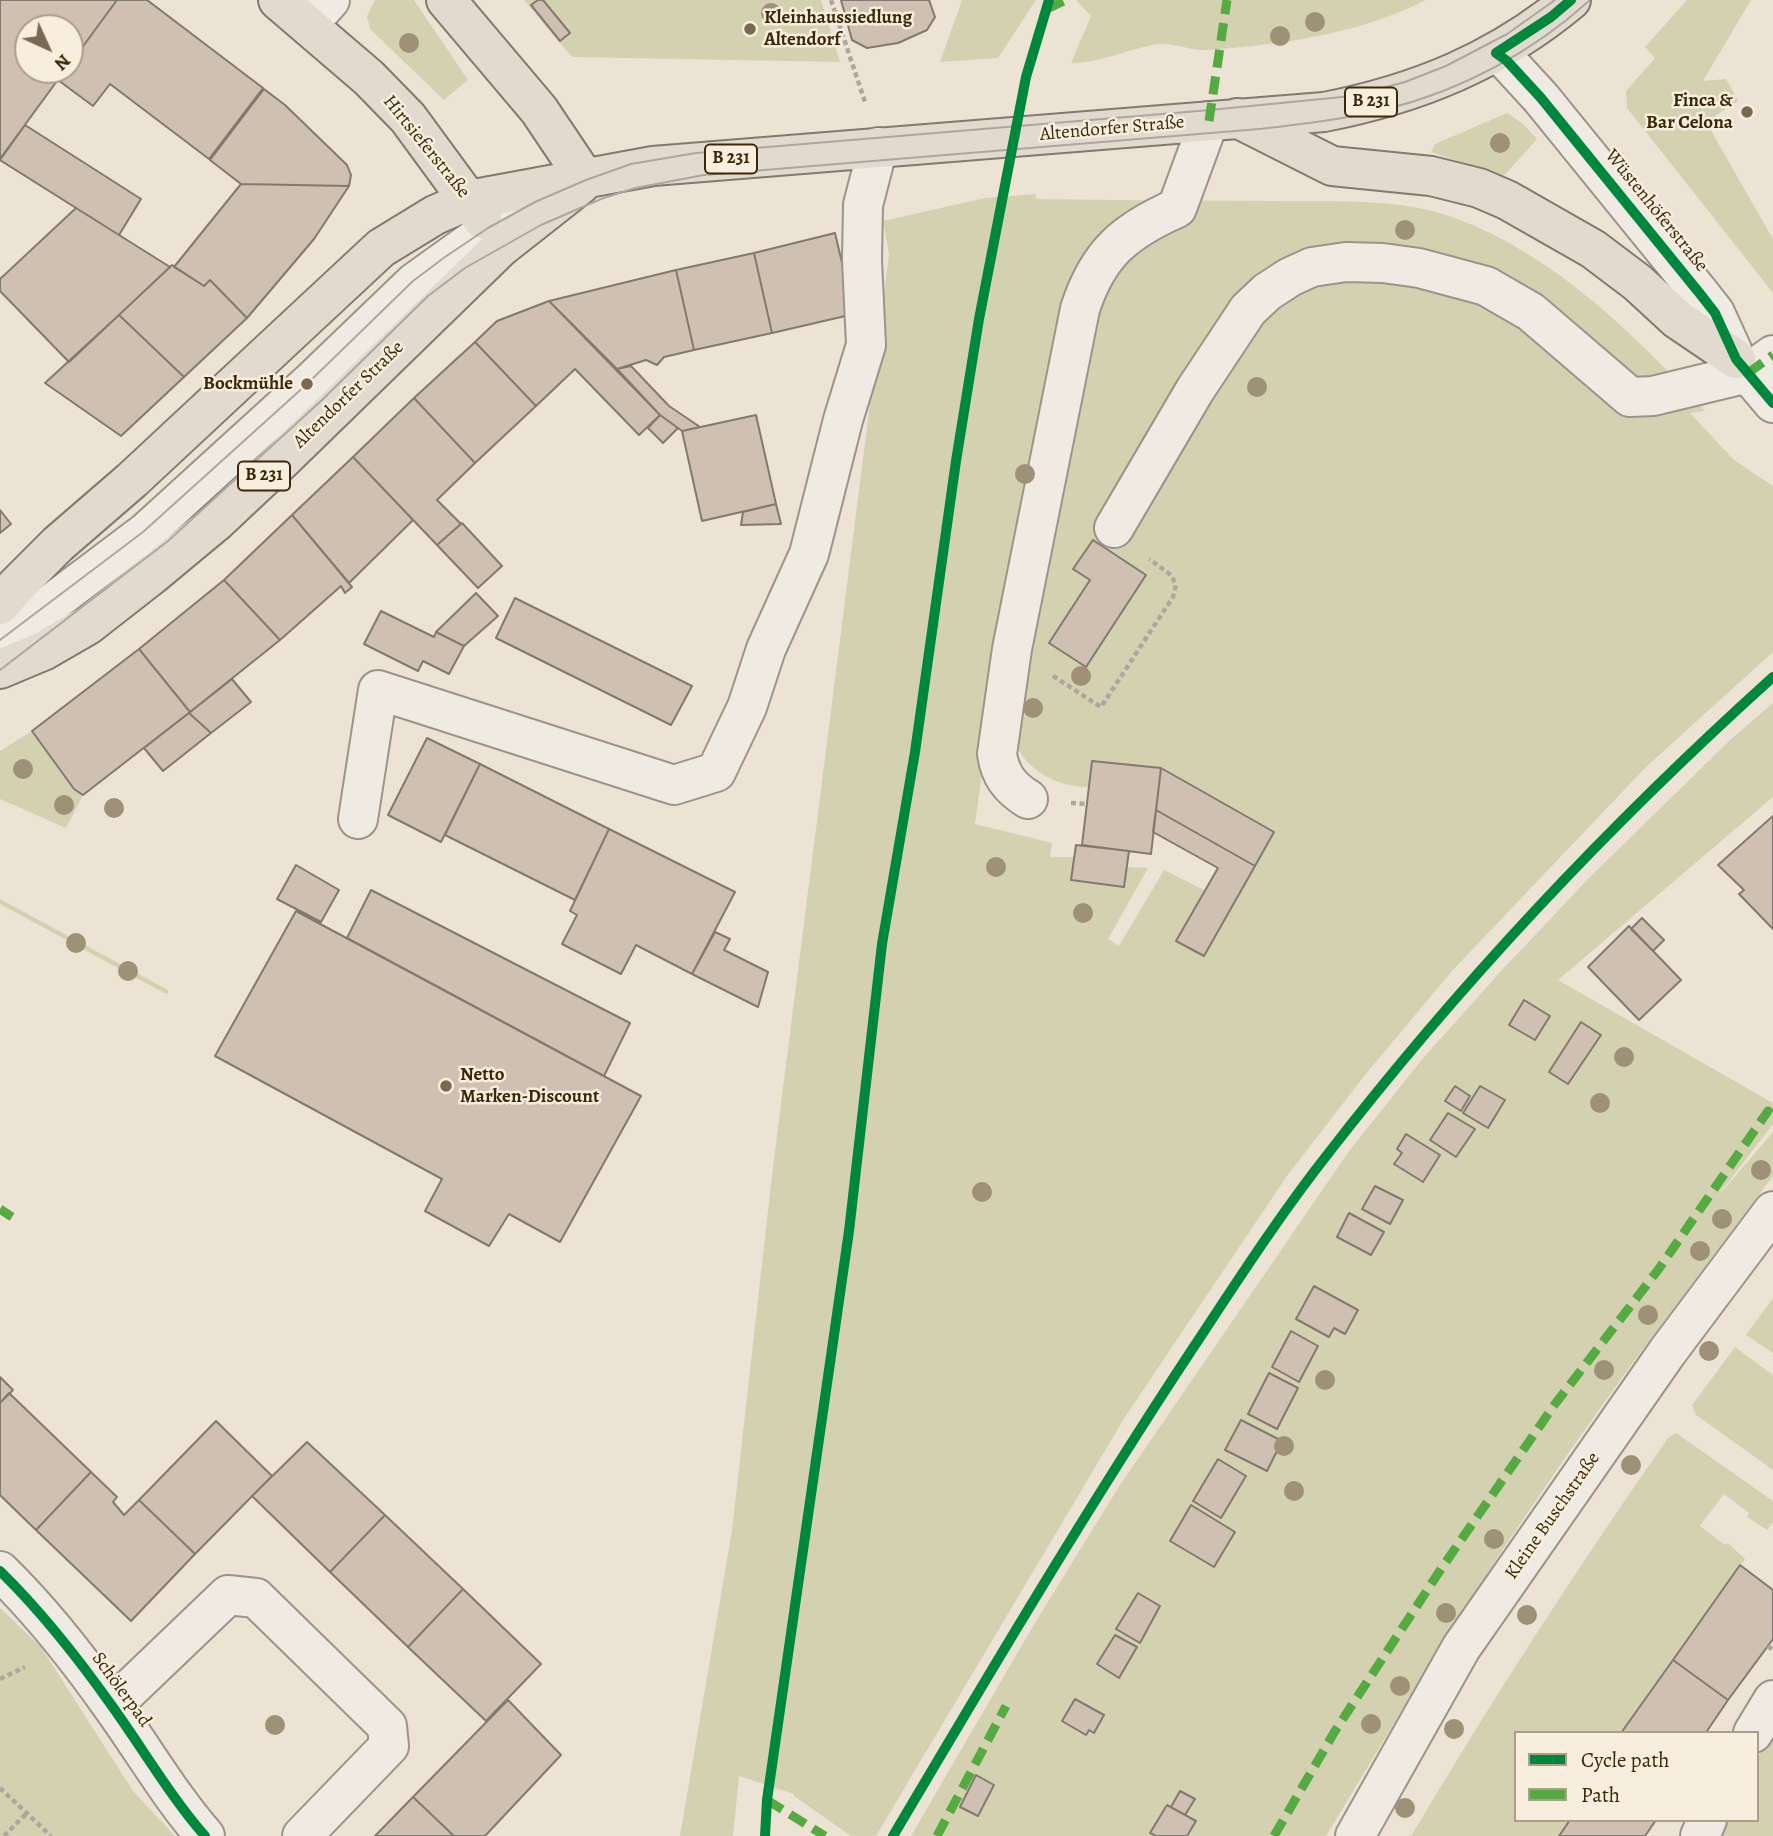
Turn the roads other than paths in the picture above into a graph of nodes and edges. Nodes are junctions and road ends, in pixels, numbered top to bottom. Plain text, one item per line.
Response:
1 (278, 0) edge
2 (446, 0) edge
3 (1571, 0) edge
4 (319, 13) edge
5 (1496, 53) junction
6 (1223, 120) junction
7 (878, 148) junction
8 (586, 180) junction
9 (486, 225) junction
10 (1752, 363) edge
11 (1773, 403) edge
12 (1114, 528) road end
13 (0, 606) edge
14 (0, 642) edge
15 (0, 669) edge
16 (1028, 799) dead end
17 (358, 820) dead end
18 (1773, 1211) edge
19 (0, 1571) edge
20 (1773, 1700) edge
21 (112, 1706) junction
22 (1754, 1731) edge
23 (205, 1836) edge
24 (302, 1836) edge
25 (1355, 1836) edge

1 - 4 main road, Hirtsieferstraße
2 - 8 main road
3 - 5 main road, Altendorfer Straße / B 231
4 - 9 main road, Hirtsieferstraße
5 - 6 main road, Altendorfer Straße / B 231
5 - 10 street, Wüstenhöferstraße
6 - 7 main road, Altendorfer Straße / B 231
6 - 10 main road
6 - 16 street
7 - 8 main road, Altendorfer Straße / B 231
7 - 17 street
8 - 9 main road, Altendorfer Straße / B 231
8 - 9 main road, Altendorfer Straße / B 231
9 - 13 main road, Altendorfer Straße / B 231
9 - 14 street
9 - 15 main road, Altendorfer Straße / B 231
10 - 11 street, Wüstenhöferstraße
10 - 12 street
18 - 25 street, Kleine Buschstraße
19 - 21 street, Schölerpad
20 - 22 street
21 - 23 street, Schölerpad
21 - 24 street, Schölerpad

